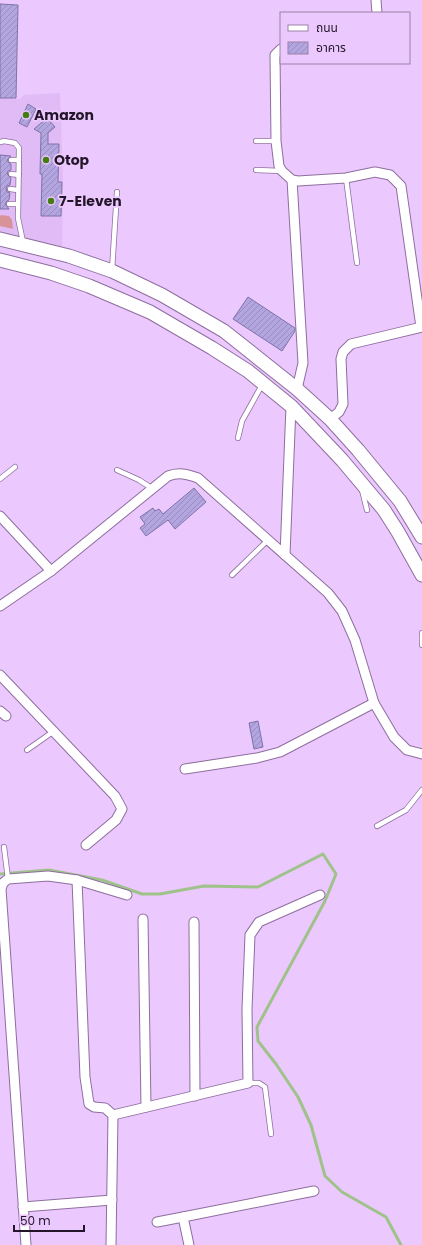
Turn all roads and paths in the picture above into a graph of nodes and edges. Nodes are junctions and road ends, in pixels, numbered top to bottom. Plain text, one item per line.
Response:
1 (376, 0) edge
2 (377, 12) edge
3 (280, 50) edge
4 (256, 141) dead end
5 (276, 141) junction
6 (0, 142) edge
7 (12, 160) dead end
8 (19, 160) junction
9 (256, 170) dead end
10 (282, 171) junction
11 (11, 174) dead end
12 (19, 175) junction
13 (346, 178) junction
14 (292, 180) junction
15 (10, 189) dead end
16 (18, 190) junction
17 (117, 192) dead end
18 (9, 204) dead end
19 (18, 204) junction
20 (0, 238) edge
21 (23, 244) junction
22 (0, 260) edge
23 (357, 263) dead end
24 (412, 264) junction
25 (422, 264) edge
26 (112, 270) junction
27 (422, 327) edge
28 (263, 383) junction
29 (297, 389) junction
30 (291, 406) junction
31 (330, 419) junction
32 (238, 438) dead end
33 (14, 467) dead end
34 (117, 470) dead end
35 (0, 479) edge
36 (361, 484) junction
37 (152, 488) junction
38 (367, 510) dead end
39 (0, 516) edge
40 (422, 537) edge
41 (268, 540) junction
42 (285, 555) junction
43 (51, 571) junction
44 (232, 575) dead end
45 (422, 575) edge
46 (0, 606) edge
47 (422, 633) edge
48 (422, 645) edge
49 (0, 675) edge
50 (374, 703) junction
51 (54, 731) junction
52 (28, 750) dead end
53 (422, 754) edge
54 (185, 769) dead end
55 (422, 790) edge
56 (377, 826) dead end
57 (86, 845) dead end
58 (4, 847) dead end
59 (8, 875) junction
60 (77, 880) junction
61 (127, 894) dead end
62 (320, 895) dead end
63 (143, 919) dead end
64 (194, 922) dead end
65 (248, 1083) junction
66 (195, 1096) junction
67 (146, 1107) junction
68 (113, 1115) junction
69 (271, 1134) dead end
70 (314, 1191) dead end
71 (112, 1200) junction
72 (23, 1207) junction
73 (183, 1217) junction
74 (158, 1222) dead end
75 (26, 1245) edge
76 (111, 1245) edge
77 (189, 1245) edge

1 - 2 street
3 - 5 street
4 - 5 lane
5 - 10 street
6 - 8 lane
7 - 8 lane
8 - 12 lane
9 - 10 lane
10 - 14 street
11 - 12 lane
12 - 16 lane
13 - 14 street
13 - 23 lane
13 - 24 street
14 - 29 street
15 - 16 lane
16 - 19 lane
17 - 26 lane
18 - 19 lane
19 - 21 lane
20 - 21 main road
21 - 26 main road
22 - 28 main road
24 - 25 street
24 - 27 street
26 - 29 main road
27 - 31 street
28 - 30 main road
28 - 32 lane
29 - 31 main road
30 - 36 main road
30 - 42 street
31 - 40 main road
33 - 35 lane
34 - 37 lane
36 - 38 lane
36 - 45 main road
37 - 41 street
37 - 43 street
39 - 43 street
41 - 42 street
41 - 44 lane
42 - 50 street
43 - 46 street
47 - 48 lane
49 - 51 street
50 - 53 street
50 - 54 street
51 - 52 lane
51 - 57 street
55 - 56 lane
58 - 59 lane
59 - 60 street
59 - 72 street
60 - 61 street
60 - 68 street
62 - 65 street
63 - 67 street
64 - 66 street
65 - 66 street
65 - 69 lane
66 - 67 street
67 - 68 street
68 - 71 street
70 - 73 street
71 - 72 street
71 - 76 street
72 - 75 street
73 - 74 street
73 - 77 street

